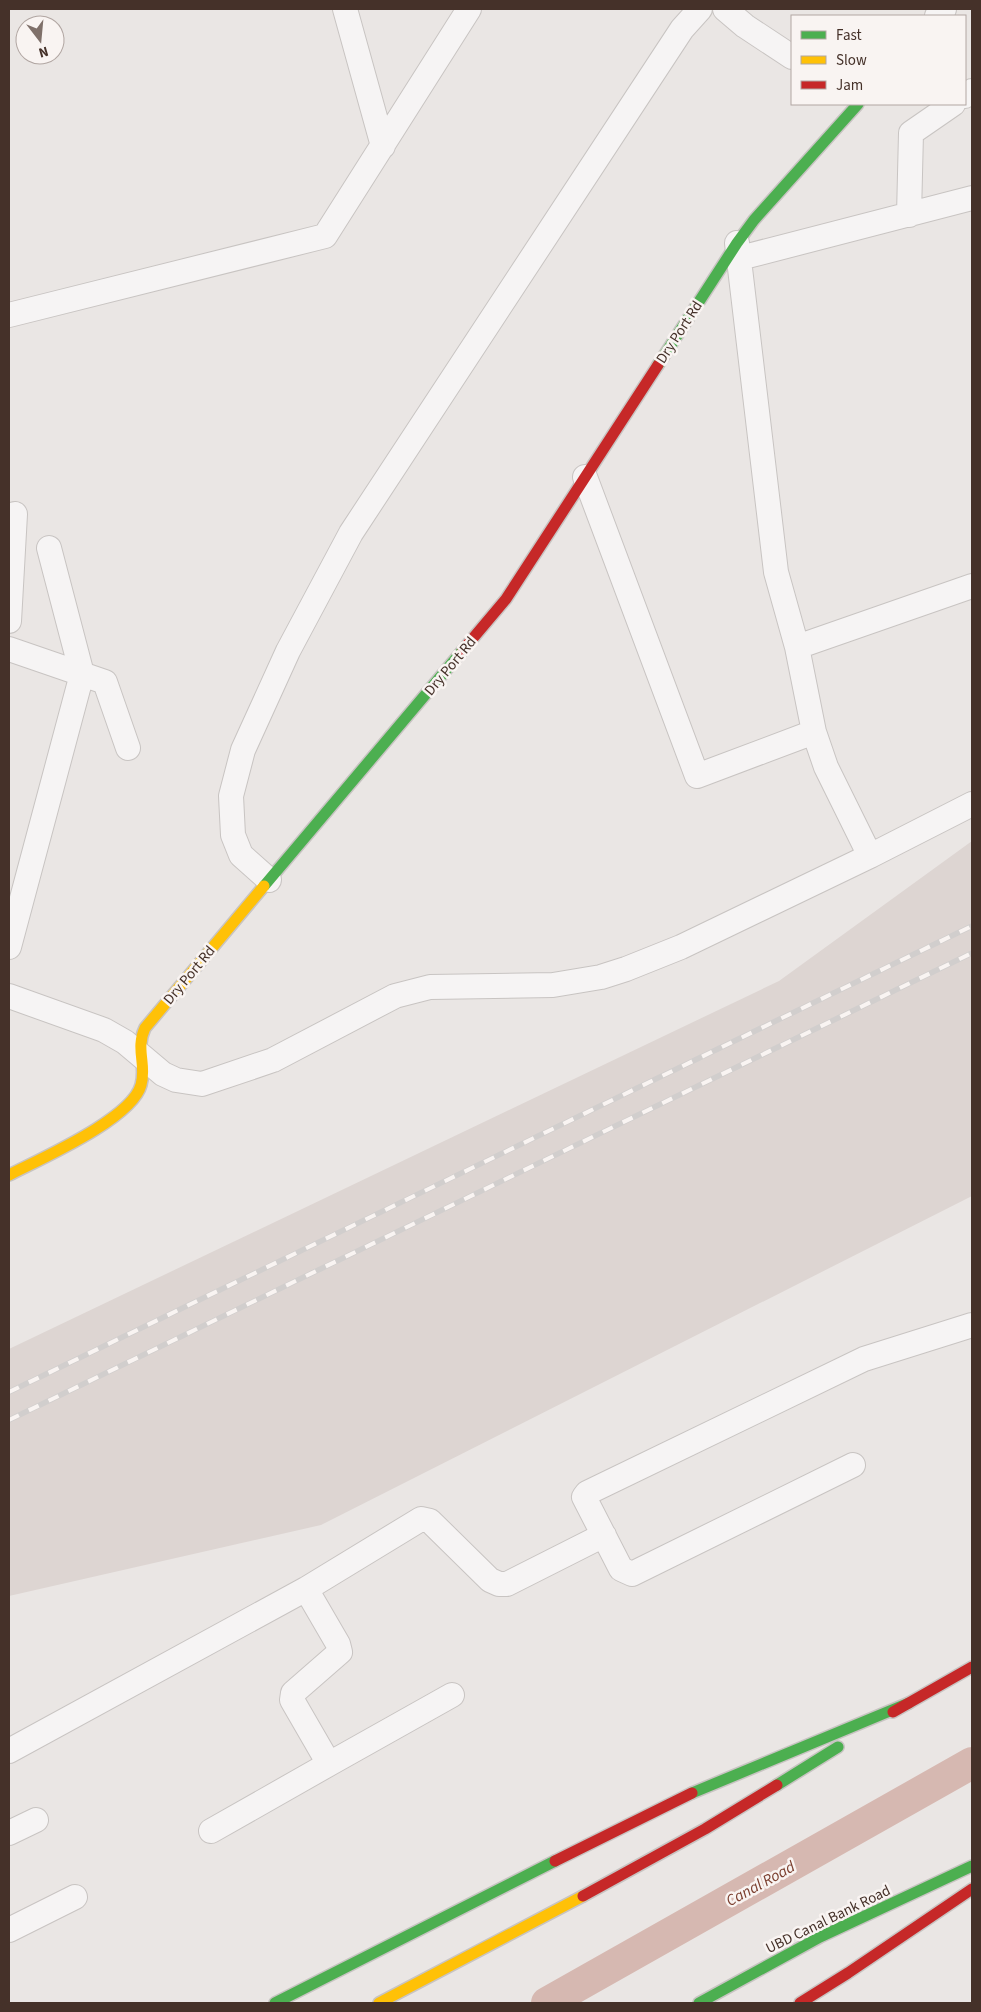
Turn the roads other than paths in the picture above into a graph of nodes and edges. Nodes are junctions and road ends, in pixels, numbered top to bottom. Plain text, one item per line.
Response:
1 (345, 9) edge
2 (469, 9) edge
3 (700, 9) edge
4 (725, 9) edge
5 (791, 56) edge
6 (855, 105) edge
7 (952, 105) edge
8 (383, 146) junction
9 (972, 198) edge
10 (909, 215) junction
11 (738, 250) junction
12 (9, 315) edge
13 (585, 476) junction
14 (15, 514) dead end
15 (49, 548) dead end
16 (972, 586) edge
17 (9, 621) edge
18 (797, 646) junction
19 (9, 649) edge
20 (82, 674) junction
21 (814, 732) junction
22 (128, 748) dead end
23 (972, 804) edge
24 (870, 856) junction
25 (269, 880) junction
26 (9, 947) edge
27 (9, 996) edge
28 (139, 1053) junction
29 (9, 1175) edge
30 (972, 1325) edge
31 (853, 1465) dead end
32 (604, 1535) junction
33 (306, 1589) junction
34 (972, 1667) edge
35 (452, 1695) dead end
36 (909, 1702) junction
37 (9, 1751) edge
38 (329, 1764) junction
39 (36, 1820) dead end
40 (211, 1832) dead end
41 (9, 1833) edge
42 (972, 1866) edge
43 (972, 1889) edge
44 (75, 1897) dead end
45 (9, 1930) edge
46 (275, 2003) edge
47 (379, 2003) edge
48 (699, 2003) edge
49 (800, 2003) edge

1 - 8 street
2 - 8 street
3 - 25 street
4 - 5 street
6 - 11 main road, Dry Port Rd
7 - 10 street
8 - 12 street
9 - 10 street
10 - 11 street
11 - 13 main road, Dry Port Rd
11 - 18 street
13 - 21 street
13 - 25 main road, Dry Port Rd
14 - 17 street
15 - 20 street
16 - 18 street
18 - 21 street
19 - 20 street
20 - 22 street
20 - 26 street
21 - 24 street
23 - 24 street
24 - 28 street
25 - 28 main road, Dry Port Rd
27 - 28 street
28 - 29 main road, Dry Port Rd
30 - 32 street
31 - 32 street
32 - 33 street
33 - 37 street
33 - 38 street
34 - 36 main road
35 - 38 street
36 - 46 main road
36 - 47 main road
38 - 40 street
39 - 41 street
42 - 48 main road, UBD Canal Bank Road
43 - 49 main road
44 - 45 street

